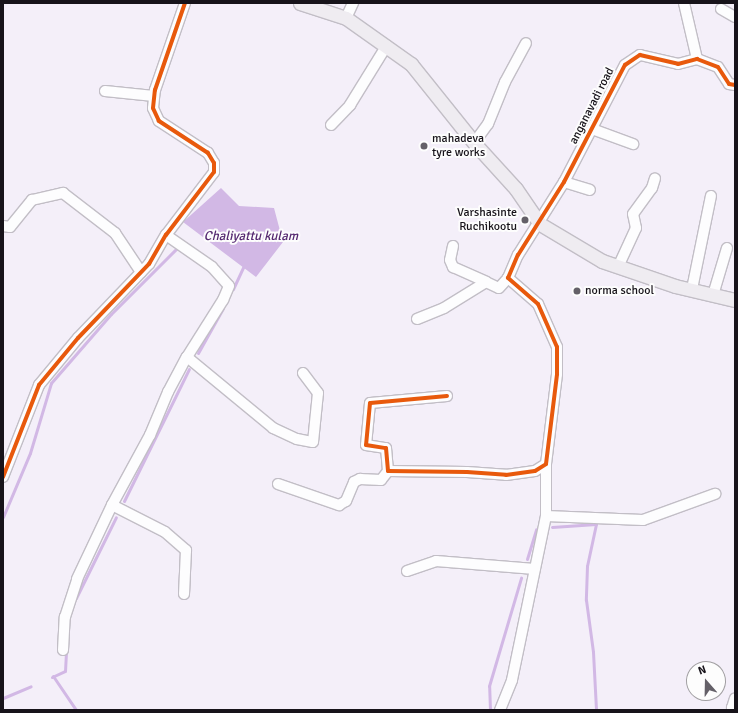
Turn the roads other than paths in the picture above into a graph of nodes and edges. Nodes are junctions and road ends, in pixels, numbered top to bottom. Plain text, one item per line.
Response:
1 (185, 3) edge
2 (300, 3) edge
3 (353, 3) edge
4 (684, 3) edge
5 (721, 9) dead end
6 (735, 17) edge
7 (346, 18) junction
8 (526, 43) dead end
9 (387, 45) junction
10 (697, 59) junction
11 (735, 85) edge
12 (105, 91) dead end
13 (154, 96) junction
14 (331, 125) dead end
15 (592, 129) junction
16 (474, 143) junction
17 (632, 144) dead end
18 (655, 178) dead end
19 (564, 182) junction
20 (590, 190) dead end
21 (711, 196) dead end
22 (540, 224) junction
23 (3, 226) edge
24 (166, 235) junction
25 (453, 246) dead end
26 (727, 248) dead end
27 (618, 267) junction
28 (141, 272) junction
29 (508, 278) junction
30 (486, 282) junction
31 (692, 289) junction
32 (713, 294) junction
33 (735, 300) edge
34 (417, 319) dead end
35 (187, 357) junction
36 (303, 373) dead end
37 (447, 396) dead end
38 (546, 464) junction
39 (388, 471) junction
40 (3, 477) edge
41 (278, 484) dead end
42 (715, 494) dead end
43 (112, 505) junction
44 (546, 516) junction
45 (535, 569) junction
46 (408, 571) dead end
47 (184, 594) dead end
48 (63, 650) dead end
49 (735, 698) edge
50 (501, 710) edge
51 (734, 710) edge

1 - 13 street
2 - 7 main road
3 - 7 street
4 - 10 street
5 - 6 street
7 - 9 main road
8 - 16 street
9 - 14 street
9 - 16 main road
10 - 11 street
10 - 15 street, anganavadi road
12 - 13 street
13 - 24 street
15 - 17 street
15 - 19 street, anganavadi road
16 - 22 main road
18 - 27 street
19 - 20 street
19 - 22 street, anganavadi road
21 - 31 street
22 - 27 main road
22 - 29 street, anganavadi road
23 - 28 street
24 - 28 street
24 - 35 street
25 - 30 street
26 - 32 street
27 - 31 main road
28 - 40 street
29 - 30 street
29 - 38 street
30 - 34 street
31 - 32 main road
32 - 33 main road
35 - 36 street
35 - 43 street
37 - 39 street
38 - 39 street
38 - 44 street
39 - 41 street
42 - 44 street
43 - 47 street
43 - 48 street
44 - 45 street
45 - 46 street
45 - 50 street
49 - 51 street

